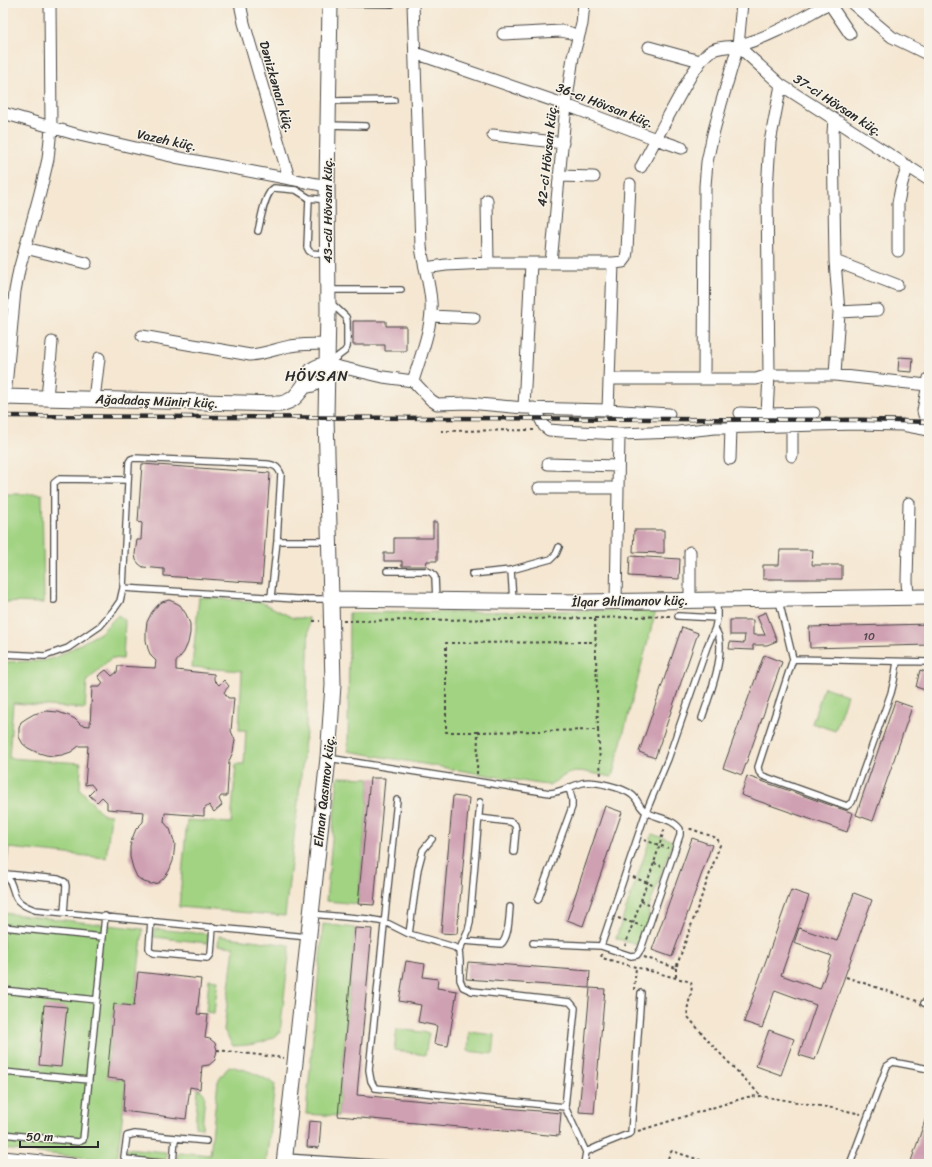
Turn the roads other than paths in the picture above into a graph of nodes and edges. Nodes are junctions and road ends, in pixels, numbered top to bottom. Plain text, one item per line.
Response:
1 (50, 3) edge
2 (240, 3) edge
3 (330, 3) edge
4 (413, 3) edge
5 (584, 3) edge
6 (742, 3) edge
7 (829, 3) edge
8 (852, 3) edge
9 (392, 4) edge
10 (503, 34) dead end
11 (850, 34) dead end
12 (578, 36) junction
13 (738, 46) junction
14 (649, 48) dead end
15 (415, 53) junction
16 (929, 56) edge
17 (700, 61) junction
18 (781, 85) junction
19 (394, 100) dead end
20 (328, 101) junction
21 (566, 105) junction
22 (3, 113) edge
23 (834, 119) junction
24 (328, 125) junction
25 (366, 126) dead end
26 (51, 128) junction
27 (493, 135) dead end
28 (656, 139) junction
29 (563, 143) junction
30 (682, 148) dead end
31 (908, 166) junction
32 (641, 167) dead end
33 (559, 176) junction
34 (594, 177) dead end
35 (289, 178) junction
36 (929, 180) edge
37 (630, 184) dead end
38 (327, 193) junction
39 (309, 198) junction
40 (487, 200) dead end
41 (258, 231) dead end
42 (25, 248) junction
43 (898, 251) dead end
44 (327, 255) junction
45 (835, 261) junction
46 (86, 263) dead end
47 (488, 263) junction
48 (531, 263) junction
49 (551, 263) junction
50 (613, 263) junction
51 (424, 268) junction
52 (897, 285) dead end
53 (401, 290) dead end
54 (327, 295) junction
55 (878, 310) dead end
56 (840, 312) junction
57 (431, 316) junction
58 (474, 318) dead end
59 (142, 336) dead end
60 (52, 342) dead end
61 (327, 344) junction
62 (99, 358) dead end
63 (327, 364) junction
64 (835, 374) junction
65 (769, 375) junction
66 (704, 378) junction
67 (610, 379) junction
68 (413, 380) junction
69 (928, 381) edge
70 (304, 386) junction
71 (326, 389) junction
72 (4, 397) edge
73 (47, 398) junction
74 (94, 399) junction
75 (529, 408) junction
76 (608, 410) junction
77 (740, 413) dead end
78 (814, 413) dead end
79 (669, 414) dead end
80 (767, 414) junction
81 (326, 417) joint
82 (929, 417) edge
83 (792, 426) junction
84 (731, 427) junction
85 (929, 430) edge
86 (619, 434) junction
87 (792, 456) dead end
88 (730, 459) dead end
89 (548, 464) dead end
90 (618, 466) junction
91 (128, 480) junction
92 (539, 488) dead end
93 (618, 488) junction
94 (908, 503) dead end
95 (277, 541) junction
96 (330, 541) junction
97 (559, 548) dead end
98 (690, 552) dead end
99 (511, 570) junction
100 (387, 571) dead end
101 (472, 574) dead end
102 (122, 588) junction
103 (271, 597) junction
104 (908, 597) junction
105 (929, 597) edge
106 (331, 599) junction
107 (779, 599) junction
108 (54, 600) dead end
109 (436, 600) junction
110 (690, 600) junction
111 (717, 600) junction
112 (513, 601) junction
113 (616, 602) junction
114 (678, 616) road end
115 (717, 618) junction
116 (715, 628) junction
117 (3, 654) edge
118 (793, 659) junction
119 (897, 662) junction
120 (929, 662) edge
121 (702, 718) dead end
122 (328, 758) junction
123 (569, 788) junction
124 (397, 800) dead end
125 (480, 802) dead end
126 (646, 812) junction
127 (479, 818) junction
128 (432, 839) dead end
129 (514, 852) dead end
130 (4, 874) edge
131 (538, 900) dead end
132 (510, 907) dead end
133 (64, 913) junction
134 (311, 914) junction
135 (105, 916) junction
136 (151, 921) junction
137 (385, 922) junction
138 (3, 927) edge
139 (213, 927) junction
140 (408, 934) junction
141 (102, 937) junction
142 (308, 937) junction
143 (464, 941) junction
144 (533, 943) dead end
145 (601, 946) junction
146 (458, 951) junction
147 (3, 990) edge
148 (641, 993) dead end
149 (97, 1000) junction
150 (929, 1069) edge
151 (3, 1072) edge
152 (89, 1080) junction
153 (566, 1107) junction
154 (3, 1134) edge
155 (175, 1138) junction
156 (206, 1140) dead end
157 (586, 1152) junction
158 (3, 1157) edge
159 (285, 1160) edge
160 (363, 1163) edge
161 (67, 1164) edge
162 (166, 1164) edge
163 (173, 1164) edge
164 (390, 1164) edge
165 (584, 1164) edge
166 (850, 1164) edge

1 - 26 street
2 - 35 street, Dənizkənarı küç.
3 - 9 lane
3 - 20 main road, 43-cü Hövsan küç.
4 - 15 street
5 - 12 street, 42-ci Hövsan küç.
6 - 13 street
7 - 11 street
7 - 13 street, 36-cı Hövsan küç.
8 - 16 street
10 - 12 street
12 - 21 street, 42-ci Hövsan küç.
13 - 17 street, 36-cı Hövsan küç.
13 - 18 street, 37-ci Hövsan küç.
13 - 66 street
14 - 17 street
15 - 21 street, 36-cı Hövsan küç.
15 - 51 street
17 - 28 street, 36-cı Hövsan küç.
18 - 23 street, 37-ci Hövsan küç.
18 - 65 street
19 - 20 lane
20 - 24 main road, 43-cü Hövsan küç.
21 - 28 street, 36-cı Hövsan küç.
21 - 29 street, 42-ci Hövsan küç.
22 - 26 street, Vazeh küç.
23 - 31 street, 37-ci Hövsan küç.
23 - 45 street
24 - 25 lane
24 - 38 main road, 43-cü Hövsan küç.
26 - 35 street, Vazeh küç.
26 - 42 street
27 - 29 street
28 - 30 street
28 - 32 street
29 - 33 street, 42-ci Hövsan küç.
31 - 36 street, 37-ci Hövsan küç.
31 - 43 street
33 - 34 street
33 - 49 street, 42-ci Hövsan küç.
35 - 38 street, Vazeh küç.
37 - 50 street
38 - 39 lane
38 - 44 main road, 43-cü Hövsan küç.
39 - 41 lane
39 - 44 lane
40 - 47 street
42 - 46 street
42 - 72 street
44 - 54 main road, 43-cü Hövsan küç.
45 - 52 street
45 - 56 street
47 - 48 street
47 - 51 street
48 - 49 street
48 - 75 street
49 - 50 street
50 - 67 street
51 - 57 street
53 - 54 lane
54 - 61 main road, 43-cü Hövsan küç.
54 - 63 lane
55 - 56 street
56 - 64 street
57 - 58 street
57 - 68 street
59 - 61 street
60 - 73 street
61 - 63 main road, 43-cü Hövsan küç.
62 - 74 street
63 - 68 street
63 - 70 main road, Ağadadaş Müniri küç.
63 - 71 main road, 43-cü Hövsan küç.
64 - 65 street
64 - 69 street
65 - 66 street
65 - 80 street
66 - 67 street
67 - 76 street
68 - 75 street
69 - 82 street
70 - 71 main road
70 - 74 main road, Ağadadaş Müniri küç.
71 - 81 main road, 43-cü Hövsan küç.
72 - 73 main road, Ağadadaş Müniri küç.
73 - 74 main road, Ağadadaş Müniri küç.
75 - 76 street
75 - 86 street
76 - 79 street
77 - 80 street
78 - 80 street
81 - 96 main road, Elman Qasımov küç.
83 - 84 street
83 - 85 street
83 - 87 street
84 - 86 street
84 - 88 street
86 - 90 street
89 - 90 street
90 - 93 street
91 - 95 lane
91 - 102 lane
91 - 108 lane
92 - 93 street
93 - 113 street
94 - 104 street
95 - 96 lane
95 - 103 lane
96 - 106 main road, Elman Qasımov küç.
97 - 99 lane
98 - 110 street
99 - 101 lane
99 - 112 lane
100 - 109 lane
102 - 103 lane
102 - 117 lane
103 - 106 lane
104 - 105 main road, İlqar Əhlimanov küç.
104 - 107 main road, İlqar Əhlimanov küç.
106 - 109 main road, İlqar Əhlimanov küç.
106 - 122 main road, Elman Qasımov küç.
107 - 111 main road, İlqar Əhlimanov küç.
107 - 118 lane
109 - 112 main road, İlqar Əhlimanov küç.
110 - 111 main road, İlqar Əhlimanov küç.
110 - 113 main road, İlqar Əhlimanov küç.
111 - 115 lane
112 - 113 main road, İlqar Əhlimanov küç.
114 - 115 lane
115 - 116 lane
116 - 121 lane
116 - 126 lane
118 - 119 lane
118 - 119 lane
119 - 120 lane
122 - 123 lane
122 - 134 main road, Elman Qasımov küç.
123 - 126 lane
123 - 131 lane
124 - 137 lane
125 - 127 lane
126 - 145 lane
126 - 145 lane
127 - 129 lane
127 - 143 lane
128 - 140 lane
130 - 133 lane
130 - 133 lane
132 - 143 lane
133 - 135 lane
134 - 137 lane
134 - 142 main road, Elman Qasımov küç.
135 - 136 lane
135 - 141 lane
136 - 139 lane
136 - 139 lane
137 - 140 lane
137 - 153 lane
138 - 141 lane
139 - 142 lane
140 - 146 lane
141 - 149 lane
142 - 159 main road, Elman Qasımov küç.
143 - 146 lane
144 - 145 lane
146 - 153 lane
147 - 149 lane
148 - 157 lane
149 - 152 lane
150 - 166 lane
151 - 152 lane
152 - 154 lane
153 - 157 lane
155 - 156 lane
155 - 162 lane
155 - 163 lane
157 - 165 lane
158 - 161 street
159 - 160 lane
160 - 164 lane

